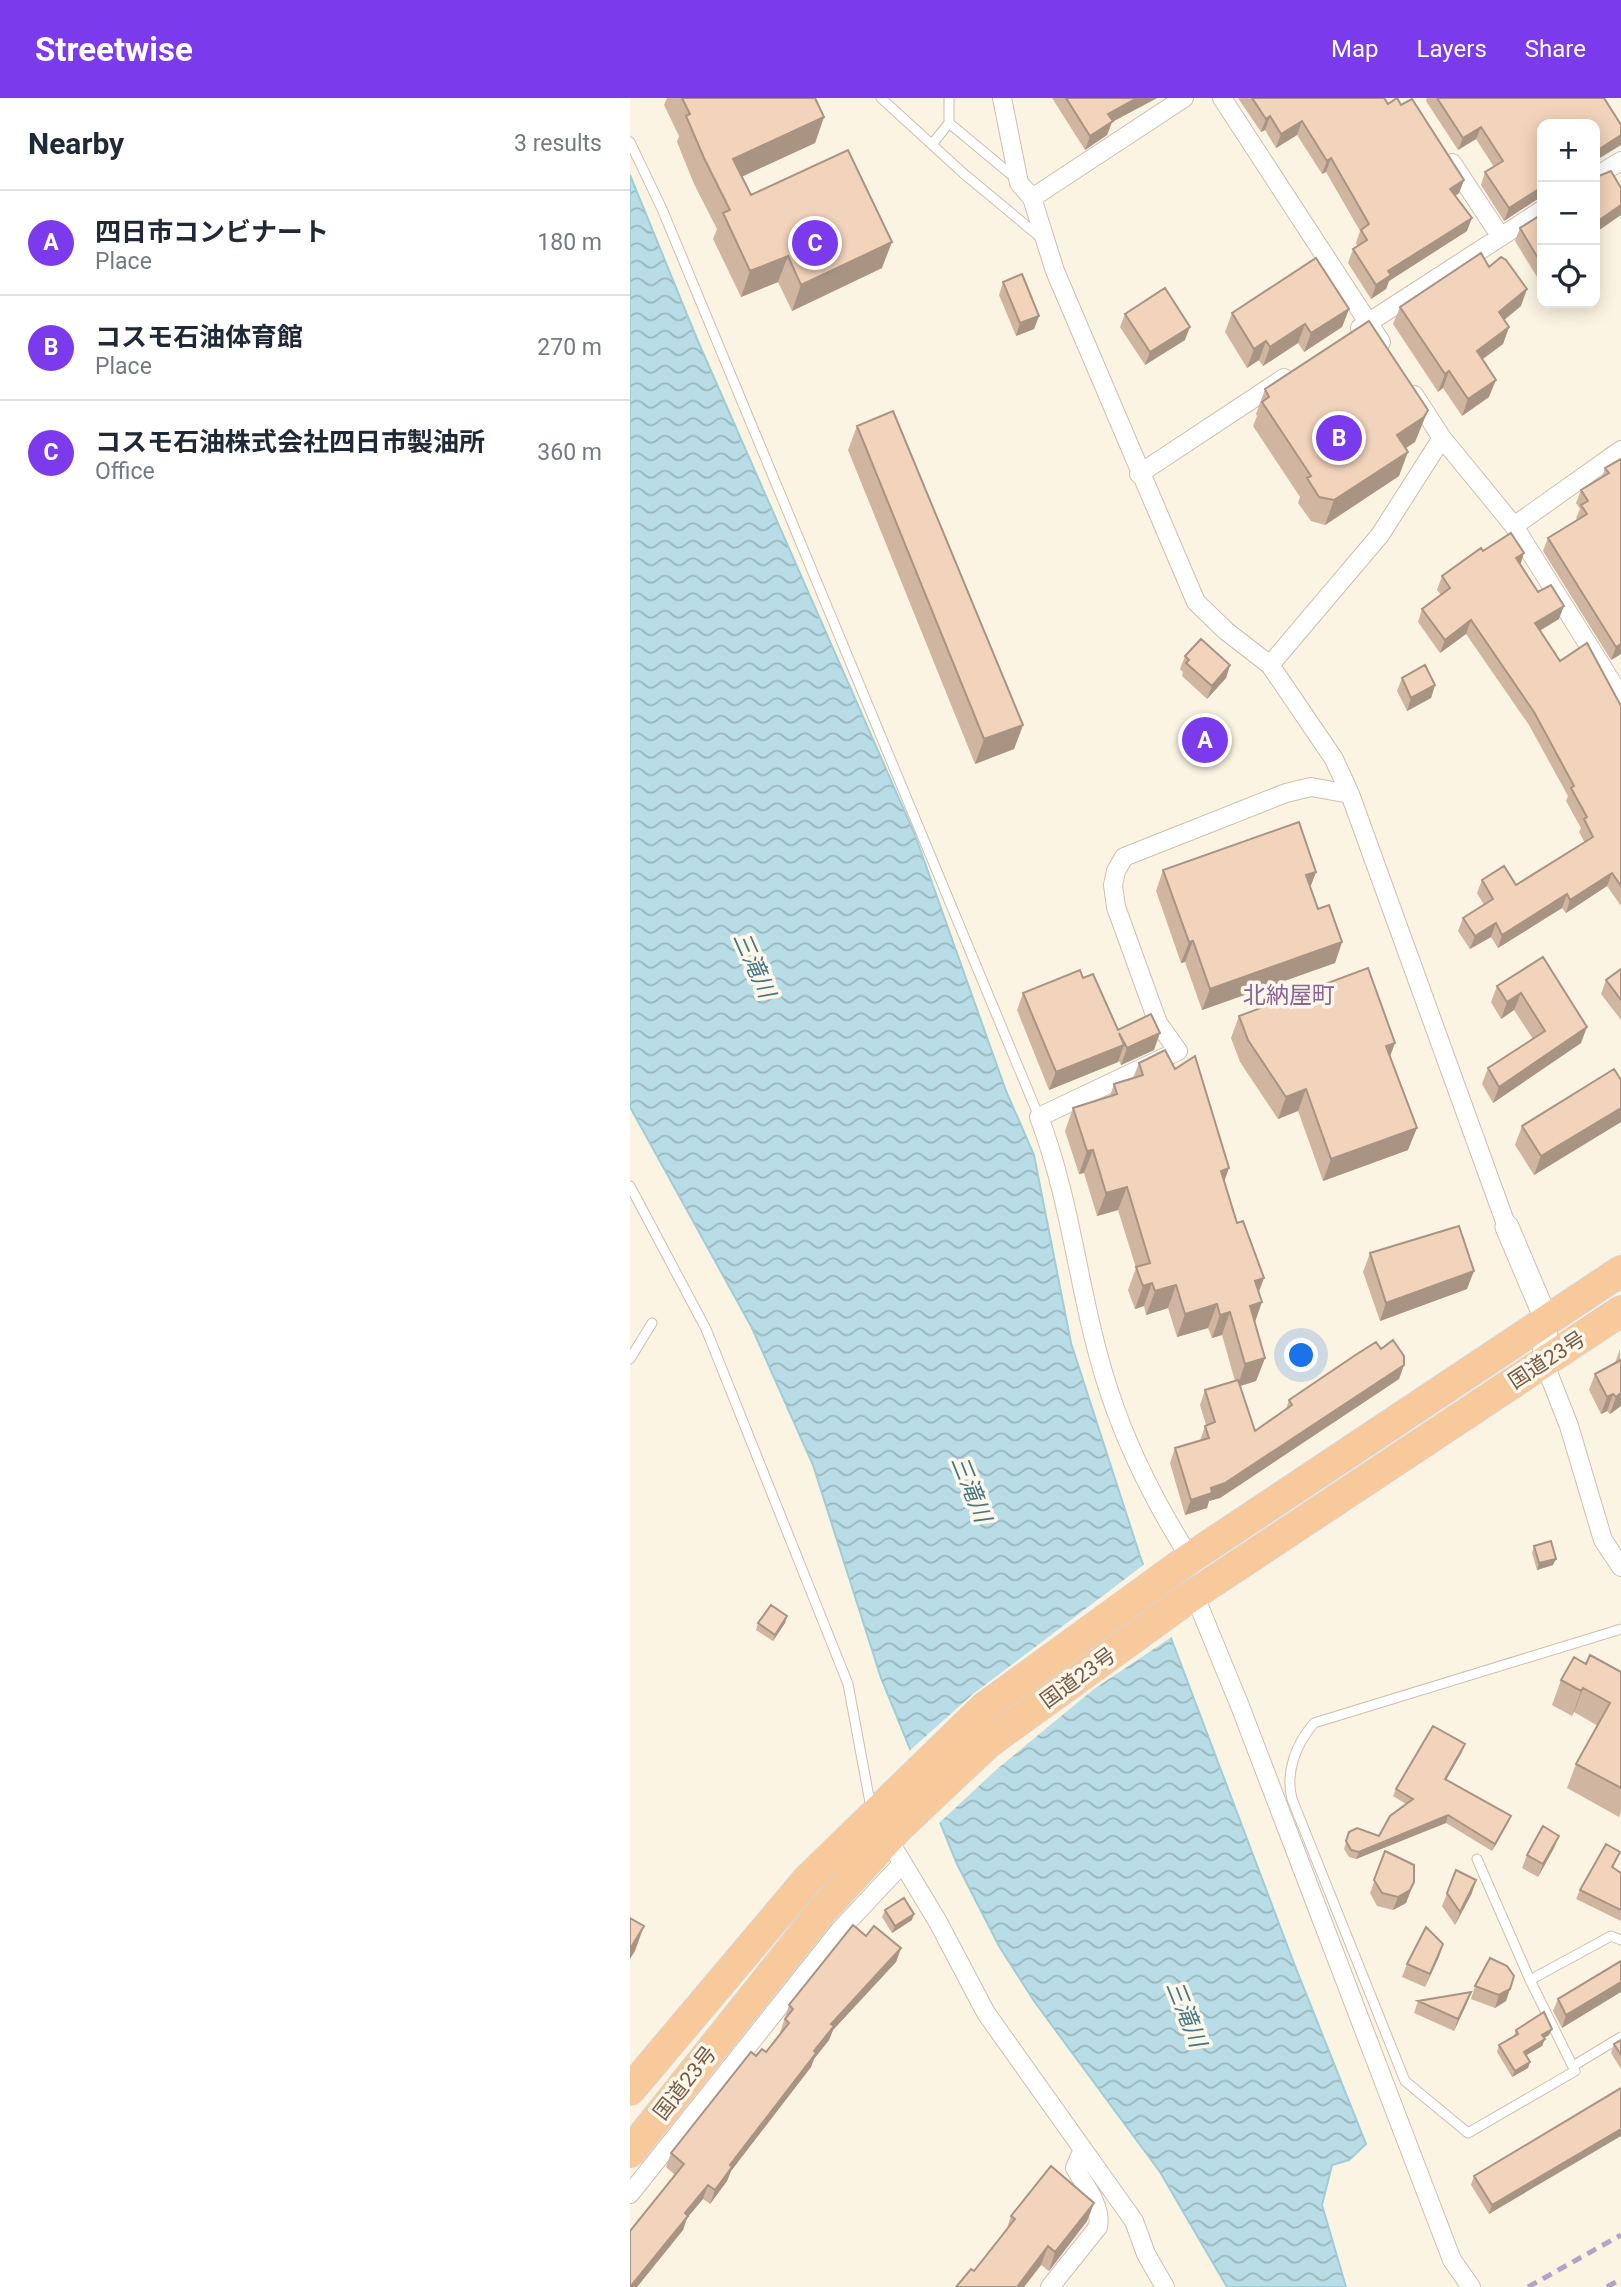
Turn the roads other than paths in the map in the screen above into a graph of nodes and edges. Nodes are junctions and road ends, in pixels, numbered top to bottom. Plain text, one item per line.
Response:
1 (881, 98) edge
2 (949, 98) edge
3 (1002, 98) edge
4 (1184, 98) edge
5 (1222, 98) edge
6 (948, 122) junction
7 (630, 142) edge
8 (933, 143) junction
9 (1442, 148) edge
10 (1621, 161) edge
11 (1600, 174) edge
12 (1019, 183) junction
13 (1032, 198) junction
14 (1537, 213) edge
15 (1500, 237) junction
16 (1044, 240) junction
17 (1368, 322) junction
18 (1345, 337) edge
19 (1390, 357) edge
20 (1299, 368) edge
21 (1405, 380) edge
22 (1442, 438) junction
23 (1621, 450) edge
24 (1139, 474) junction
25 (1514, 526) junction
26 (1270, 664) junction
27 (1621, 697) edge
28 (1350, 794) junction
29 (1039, 1117) junction
30 (630, 1186) edge
31 (1507, 1227) joint
32 (1621, 1271) edge
33 (1621, 1311) edge
34 (1546, 1319) junction
35 (652, 1323) dead end
36 (630, 1359) edge
37 (1544, 1362) junction
38 (1183, 1563) junction
39 (1621, 1568) edge
40 (1190, 1597) junction
41 (1621, 1629) edge
42 (887, 1820) junction
43 (1477, 1859) dead end
44 (901, 1865) junction
45 (1621, 1940) edge
46 (1530, 1980) junction
47 (1621, 2037) edge
48 (1573, 2066) junction
49 (630, 2090) edge
50 (1083, 2149) junction
51 (630, 2152) edge
52 (630, 2194) edge
53 (1049, 2287) edge
54 (1165, 2287) edge
55 (1471, 2287) edge

1 - 8 lane
2 - 6 lane
3 - 12 street
4 - 13 street
5 - 17 street
6 - 8 lane
6 - 12 lane
7 - 29 lane
8 - 16 lane
9 - 15 street
10 - 11 street
12 - 13 street
13 - 16 street
14 - 15 street
15 - 17 street
16 - 24 street
17 - 18 street
17 - 19 street
20 - 24 street
21 - 22 street
22 - 25 street
22 - 26 street
23 - 25 street
24 - 26 street
25 - 27 street
26 - 28 street
28 - 29 street
28 - 31 street
29 - 38 street
30 - 42 lane
31 - 34 street
32 - 34 highway, 国道23号
33 - 37 highway, 国道23号
34 - 37 street
34 - 38 highway, 国道23号
35 - 36 lane
37 - 39 street
37 - 40 highway, 国道23号
38 - 42 highway, 国道23号
40 - 42 highway, 国道23号
40 - 55 street
41 - 48 lane
42 - 44 street
42 - 49 highway, 国道23号
42 - 51 highway, 国道23号
43 - 46 lane
44 - 50 street
44 - 52 street
45 - 46 lane
46 - 48 lane
47 - 48 lane
50 - 53 street
50 - 54 street

